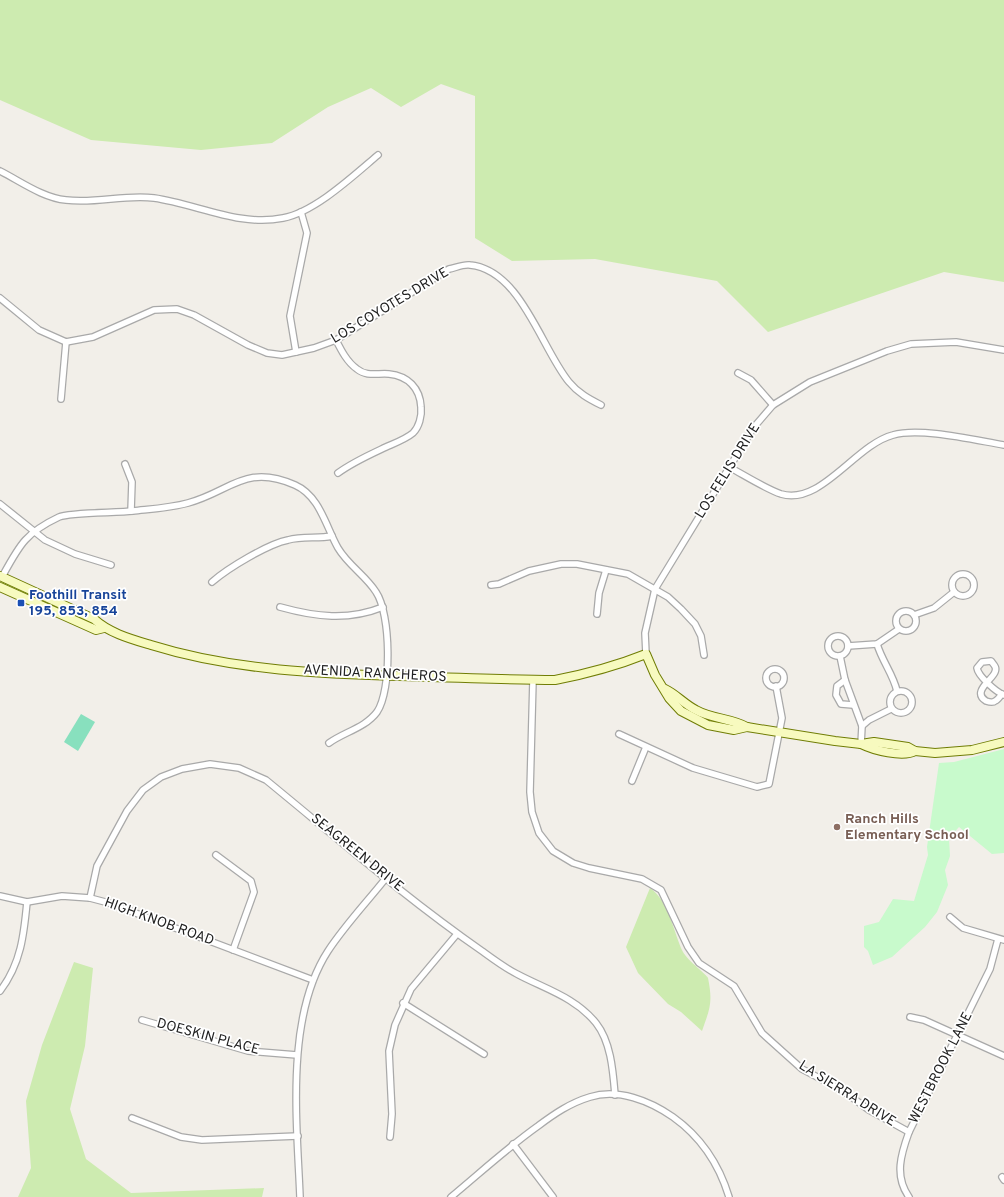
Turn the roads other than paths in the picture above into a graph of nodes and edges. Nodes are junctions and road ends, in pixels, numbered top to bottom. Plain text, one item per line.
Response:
1 (378, 155) dead end
2 (0, 171) edge
3 (301, 212) junction
4 (0, 298) edge
5 (336, 340) junction
6 (66, 342) junction
7 (1004, 350) edge
8 (296, 352) junction
9 (738, 373) dead end
10 (61, 399) dead end
11 (601, 405) dead end
12 (773, 405) junction
13 (1004, 445) edge
14 (125, 464) dead end
15 (729, 467) junction
16 (338, 473) dead end
17 (0, 504) edge
18 (131, 511) junction
19 (33, 532) junction
20 (332, 536) junction
21 (111, 565) dead end
22 (606, 570) junction
23 (1, 577) edge
24 (212, 582) dead end
25 (491, 585) dead end
26 (0, 587) edge
27 (655, 589) junction
28 (954, 592) dead end
29 (280, 606) dead end
30 (383, 606) junction
31 (597, 614) dead end
32 (914, 615) junction
33 (104, 628) junction
34 (899, 629) junction
35 (877, 644) junction
36 (848, 646) junction
37 (646, 654) junction
38 (704, 655) dead end
39 (840, 656) junction
40 (386, 676) junction
41 (533, 680) junction
42 (845, 680) junction
43 (776, 686) dead end
44 (897, 692) junction
45 (1003, 694) edge
46 (853, 705) junction
47 (891, 708) junction
48 (862, 726) junction
49 (779, 732) junction
50 (619, 734) dead end
51 (1004, 742) edge
52 (329, 743) dead end
53 (861, 744) junction
54 (646, 747) junction
55 (632, 781) dead end
56 (216, 854) dead end
57 (386, 878) junction
58 (0, 896) edge
59 (90, 898) junction
60 (27, 902) junction
61 (950, 917) dead end
62 (457, 934) junction
63 (998, 939) junction
64 (1004, 940) edge
65 (233, 950) junction
66 (313, 980) junction
67 (0, 991) edge
68 (403, 1003) junction
69 (910, 1017) dead end
70 (142, 1020) dead end
71 (958, 1035) junction
72 (484, 1054) dead end
73 (297, 1055) junction
74 (1004, 1056) edge
75 (615, 1095) junction
76 (132, 1118) dead end
77 (909, 1132) junction
78 (298, 1136) junction
79 (390, 1137) dead end
80 (513, 1144) junction
81 (300, 1197) edge
82 (451, 1197) edge
83 (553, 1197) edge
84 (729, 1197) edge
85 (909, 1197) edge

1 - 3 street
2 - 3 street
3 - 8 street
4 - 6 street
5 - 8 street, LOS COYOTES DRIVE
5 - 11 street, LOS COYOTES DRIVE
5 - 16 street
6 - 8 street, LOS COYOTES DRIVE
6 - 10 street
7 - 12 street, LOS FELIS DRIVE
9 - 12 street
12 - 15 street, LOS FELIS DRIVE
13 - 15 street
14 - 18 street
15 - 27 street, LOS FELIS DRIVE
17 - 19 street
18 - 19 street
18 - 20 street
19 - 21 street
19 - 23 street
20 - 24 street
20 - 30 street
22 - 25 street
22 - 27 street
22 - 31 street
23 - 33 main road, AVENIDA RANCHEROS
26 - 33 main road, AVENIDA RANCHEROS
27 - 37 street, LOS FELIS DRIVE
27 - 38 street
28 - 32 street
29 - 30 street
30 - 40 street
32 - 34 street
32 - 34 street
33 - 40 main road, AVENIDA RANCHEROS
34 - 35 street
35 - 36 street
35 - 44 street
36 - 39 street
36 - 39 street
37 - 41 main road, AVENIDA RANCHEROS
37 - 49 main road
39 - 42 street
40 - 41 main road, AVENIDA RANCHEROS
40 - 52 street
41 - 77 street, LA SIERRA DRIVE
42 - 46 street
42 - 46 street
43 - 49 street
44 - 47 street
44 - 47 street
45 - 45 street
46 - 48 street
47 - 48 street
48 - 53 street
49 - 53 main road
49 - 54 street
50 - 54 street
51 - 53 main road
54 - 55 street
56 - 65 street
57 - 59 street, SEAGREEN DRIVE
57 - 62 street, SEAGREEN DRIVE
57 - 66 street
58 - 60 street, HIGH KNOB ROAD
59 - 60 street, HIGH KNOB ROAD
59 - 65 street, HIGH KNOB ROAD
60 - 67 street
61 - 63 street
62 - 68 street
62 - 75 street, SEAGREEN DRIVE
63 - 64 street
63 - 71 street, WESTBROOK LANE
65 - 66 street, HIGH KNOB ROAD
66 - 73 street
68 - 72 street
68 - 79 street
69 - 71 street
70 - 73 street, DOESKIN PLACE
71 - 74 street
71 - 77 street, WESTBROOK LANE
73 - 78 street
75 - 80 street
75 - 84 street
76 - 78 street
77 - 85 street, WESTBROOK LANE
78 - 81 street
80 - 82 street
80 - 83 street

